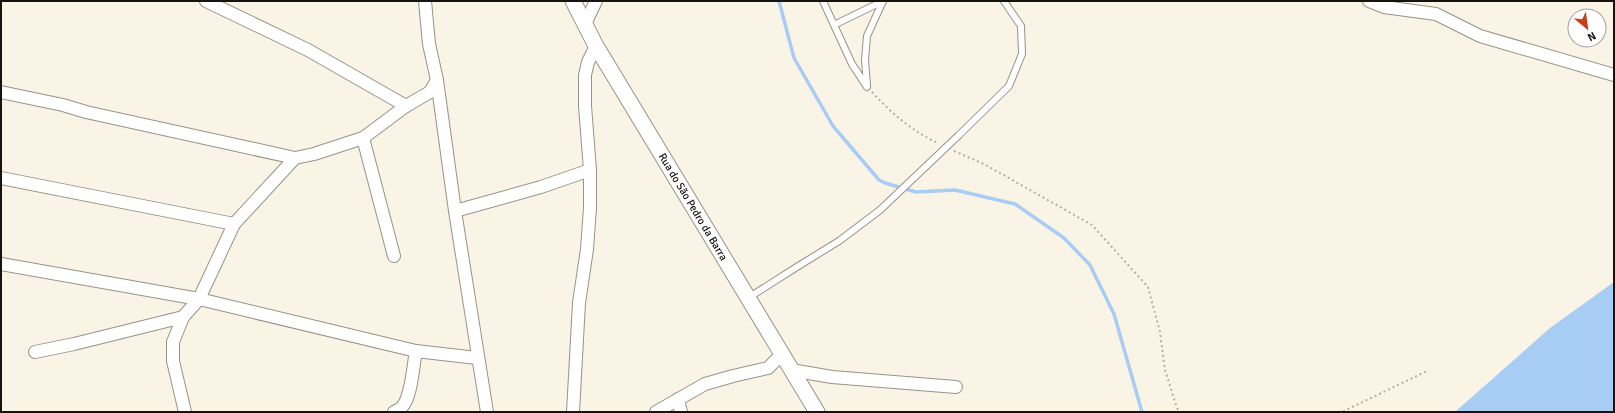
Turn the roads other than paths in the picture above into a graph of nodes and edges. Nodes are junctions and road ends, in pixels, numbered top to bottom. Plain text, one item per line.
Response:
1 (206, 1) edge
2 (425, 1) edge
3 (573, 1) edge
4 (596, 1) edge
5 (823, 1) edge
6 (878, 1) edge
7 (883, 1) edge
8 (1004, 1) edge
9 (1369, 1) edge
10 (585, 24) junction
11 (834, 25) junction
12 (596, 46) junction
13 (1614, 75) edge
14 (437, 80) junction
15 (1, 92) edge
16 (406, 106) junction
17 (363, 138) junction
18 (295, 158) junction
19 (590, 170) junction
20 (1, 178) edge
21 (455, 211) junction
22 (234, 224) junction
23 (394, 256) dead end
24 (1, 264) edge
25 (199, 298) junction
26 (748, 298) junction
27 (183, 317) junction
28 (416, 351) junction
29 (35, 352) dead end
30 (782, 354) junction
31 (477, 358) junction
32 (791, 370) junction
33 (956, 387) dead end
34 (678, 399) junction
35 (185, 412) edge
36 (394, 412) edge
37 (487, 412) edge
38 (573, 412) edge
39 (656, 412) edge
40 (681, 412) edge
41 (817, 412) edge

1 - 16 street
2 - 14 street
3 - 10 street, Rua do São Pedro da Barra
4 - 10 street
5 - 11 lane
6 - 7 lane
7 - 11 lane
7 - 11 lane
8 - 26 lane, bridge
9 - 13 street
10 - 12 street, Rua do São Pedro da Barra
12 - 19 street
12 - 26 street, Rua do São Pedro da Barra
14 - 16 street
14 - 21 street
15 - 18 street
16 - 17 street
17 - 18 street
17 - 23 street
18 - 22 street
19 - 21 street
19 - 38 street
20 - 22 street
21 - 31 street
22 - 25 street
24 - 25 street
25 - 27 street
25 - 28 street
26 - 30 street, Rua do São Pedro da Barra
27 - 29 street
27 - 35 street
28 - 31 street
28 - 36 street
30 - 32 street, Rua do São Pedro da Barra
30 - 34 street
31 - 37 street
32 - 33 street
32 - 41 street, Rua do São Pedro da Barra
34 - 39 street
34 - 40 street

